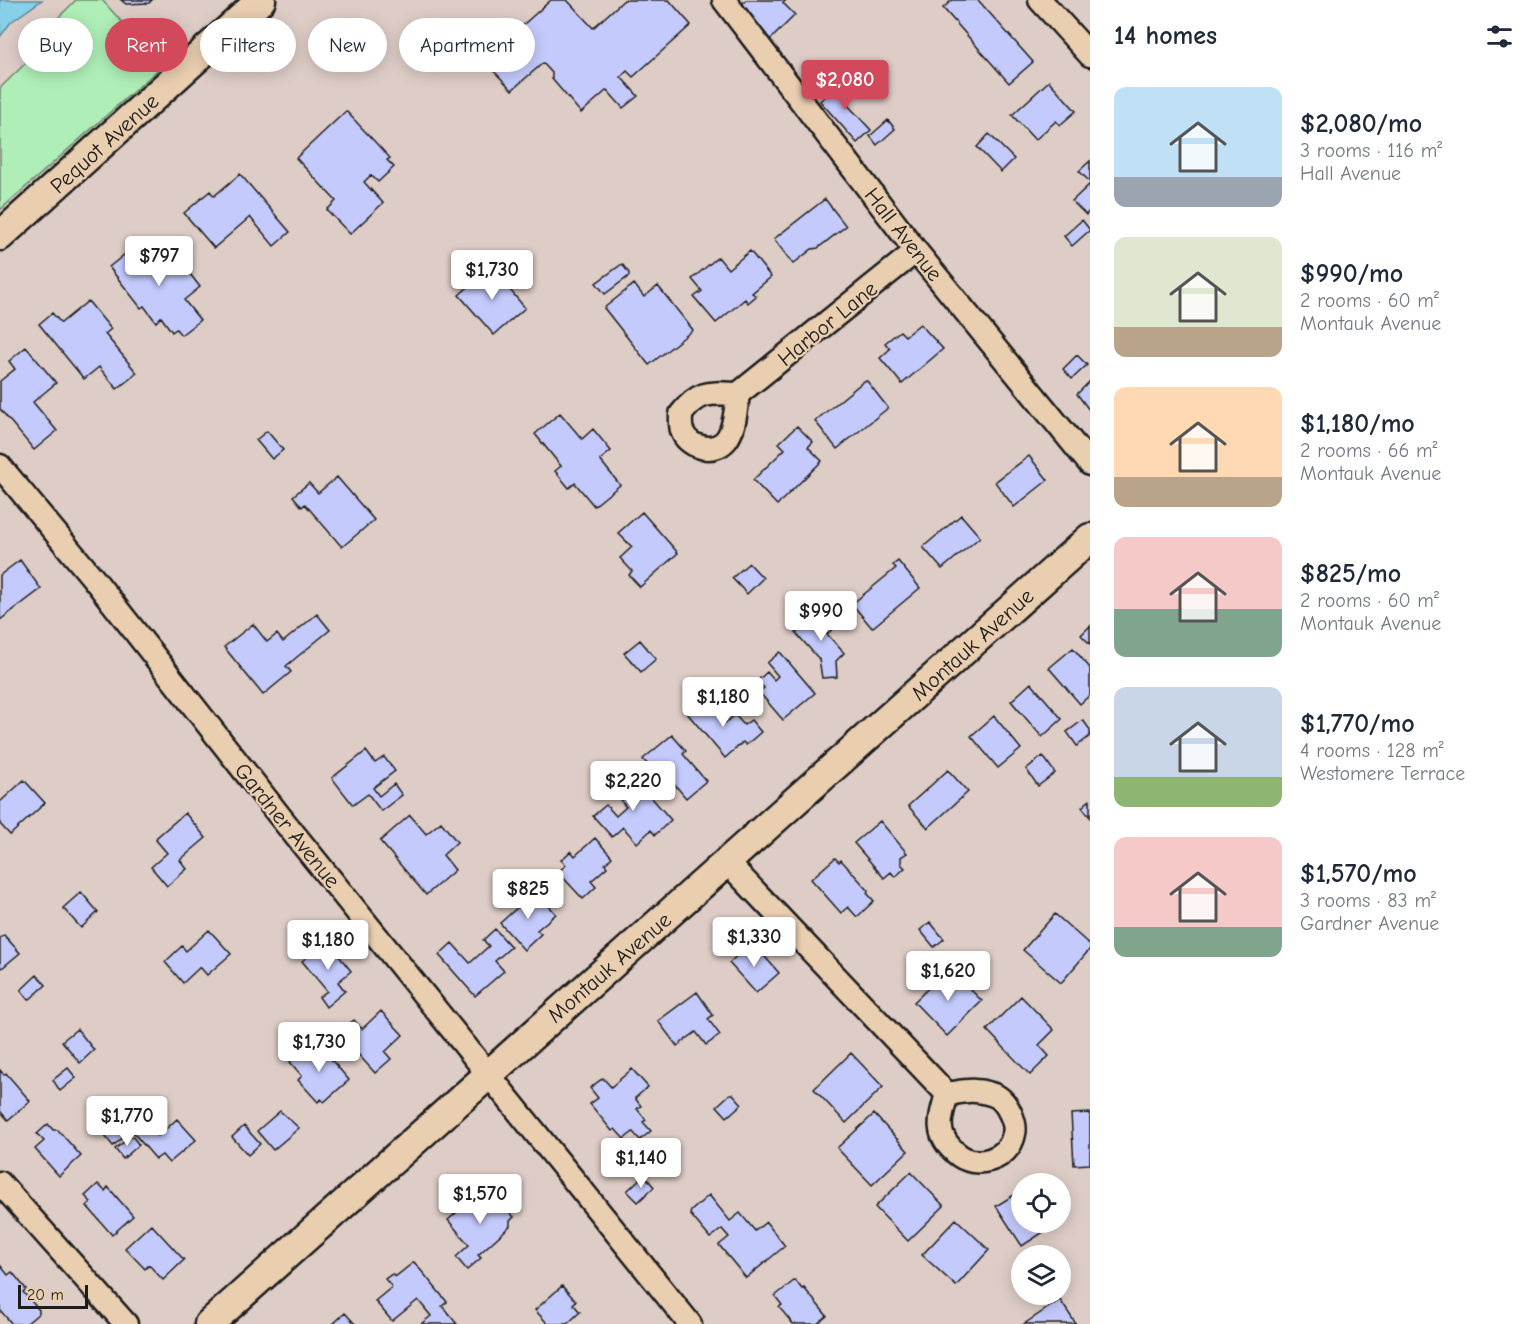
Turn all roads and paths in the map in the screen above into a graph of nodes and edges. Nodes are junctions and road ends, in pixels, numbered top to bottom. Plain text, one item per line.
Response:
1 (261, 0) edge
2 (724, 0) edge
3 (1040, 0) edge
4 (1090, 55) edge
5 (0, 236) edge
6 (916, 251) junction
7 (738, 394) dead end
8 (1090, 464) edge
9 (0, 466) edge
10 (1090, 538) edge
11 (728, 863) junction
12 (488, 1074) junction
13 (947, 1094) dead end
14 (0, 1183) edge
15 (126, 1324) edge
16 (209, 1324) edge
17 (690, 1324) edge

1 - 5 street, Pequot Avenue
2 - 6 street, Hall Avenue
3 - 4 street
6 - 7 street, Harbor Lane
6 - 8 street, Hall Avenue
9 - 12 street, Gardner Avenue
10 - 11 street, Montauk Avenue
11 - 12 street, Montauk Avenue
11 - 13 street
12 - 16 street, Montauk Avenue
12 - 17 street, Gardner Avenue
14 - 15 street

